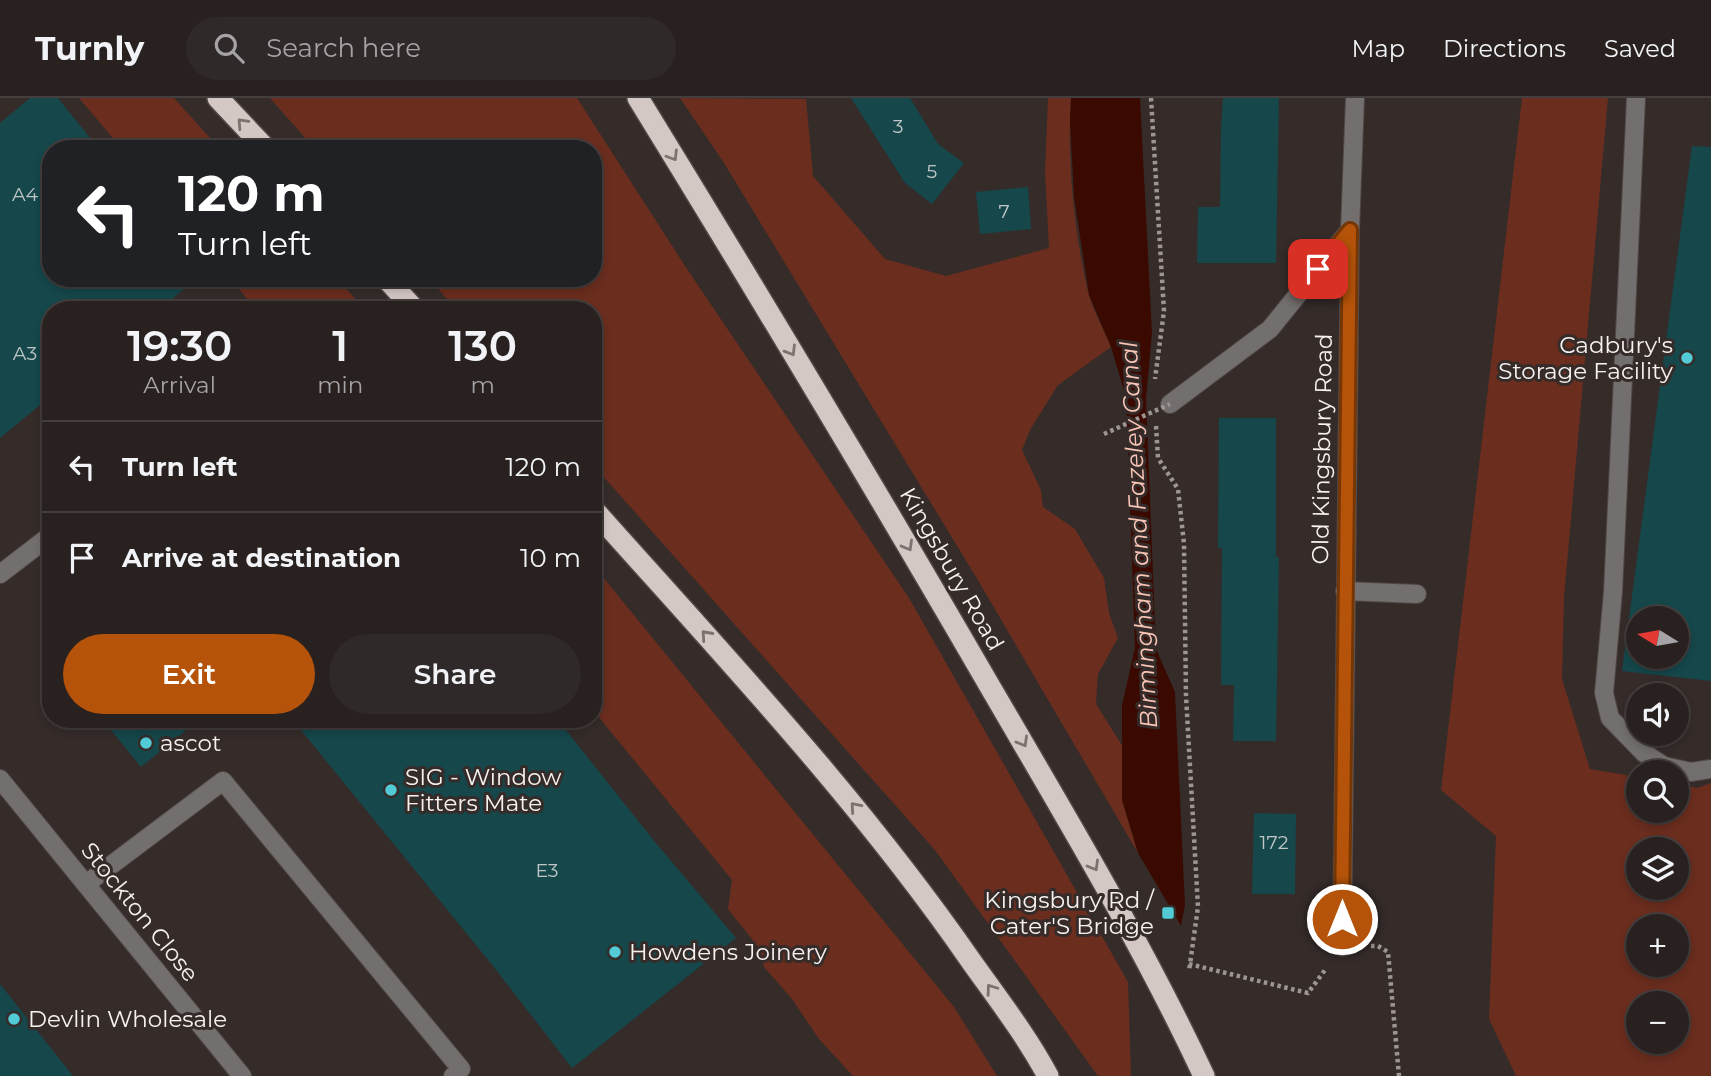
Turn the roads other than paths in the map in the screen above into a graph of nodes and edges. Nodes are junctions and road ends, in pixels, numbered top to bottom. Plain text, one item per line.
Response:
1 (218, 98) edge
2 (638, 98) edge
3 (1355, 98) edge
4 (1636, 98) edge
5 (258, 140) edge
6 (1350, 230) junction
7 (394, 287) edge
8 (407, 301) edge
9 (1162, 405) road end
10 (602, 519) edge
11 (42, 542) edge
12 (0, 574) edge
13 (1345, 591) junction
14 (1417, 594) dead end
15 (1711, 769) edge
16 (0, 779) edge
17 (86, 884) junction
18 (1342, 947) road end
19 (1031, 1045) junction
20 (242, 1076) edge
21 (453, 1076) edge
22 (1048, 1076) edge
23 (1065, 1076) edge
24 (1204, 1076) edge

5 -> 1 highway
2 -> 24 highway, Kingsbury Road
3 - 6 street, Old Kingsbury Road
4 - 15 street
6 - 9 street
6 - 13 street, Old Kingsbury Road
7 - 8 highway
19 -> 10 highway
11 - 12 street
13 - 14 street, Old Kingsbury Road
13 - 18 street, Old Kingsbury Road
16 - 17 street, Stockton Close
17 - 20 street, Stockton Close
17 - 21 street
19 - 22 highway
19 - 23 highway

